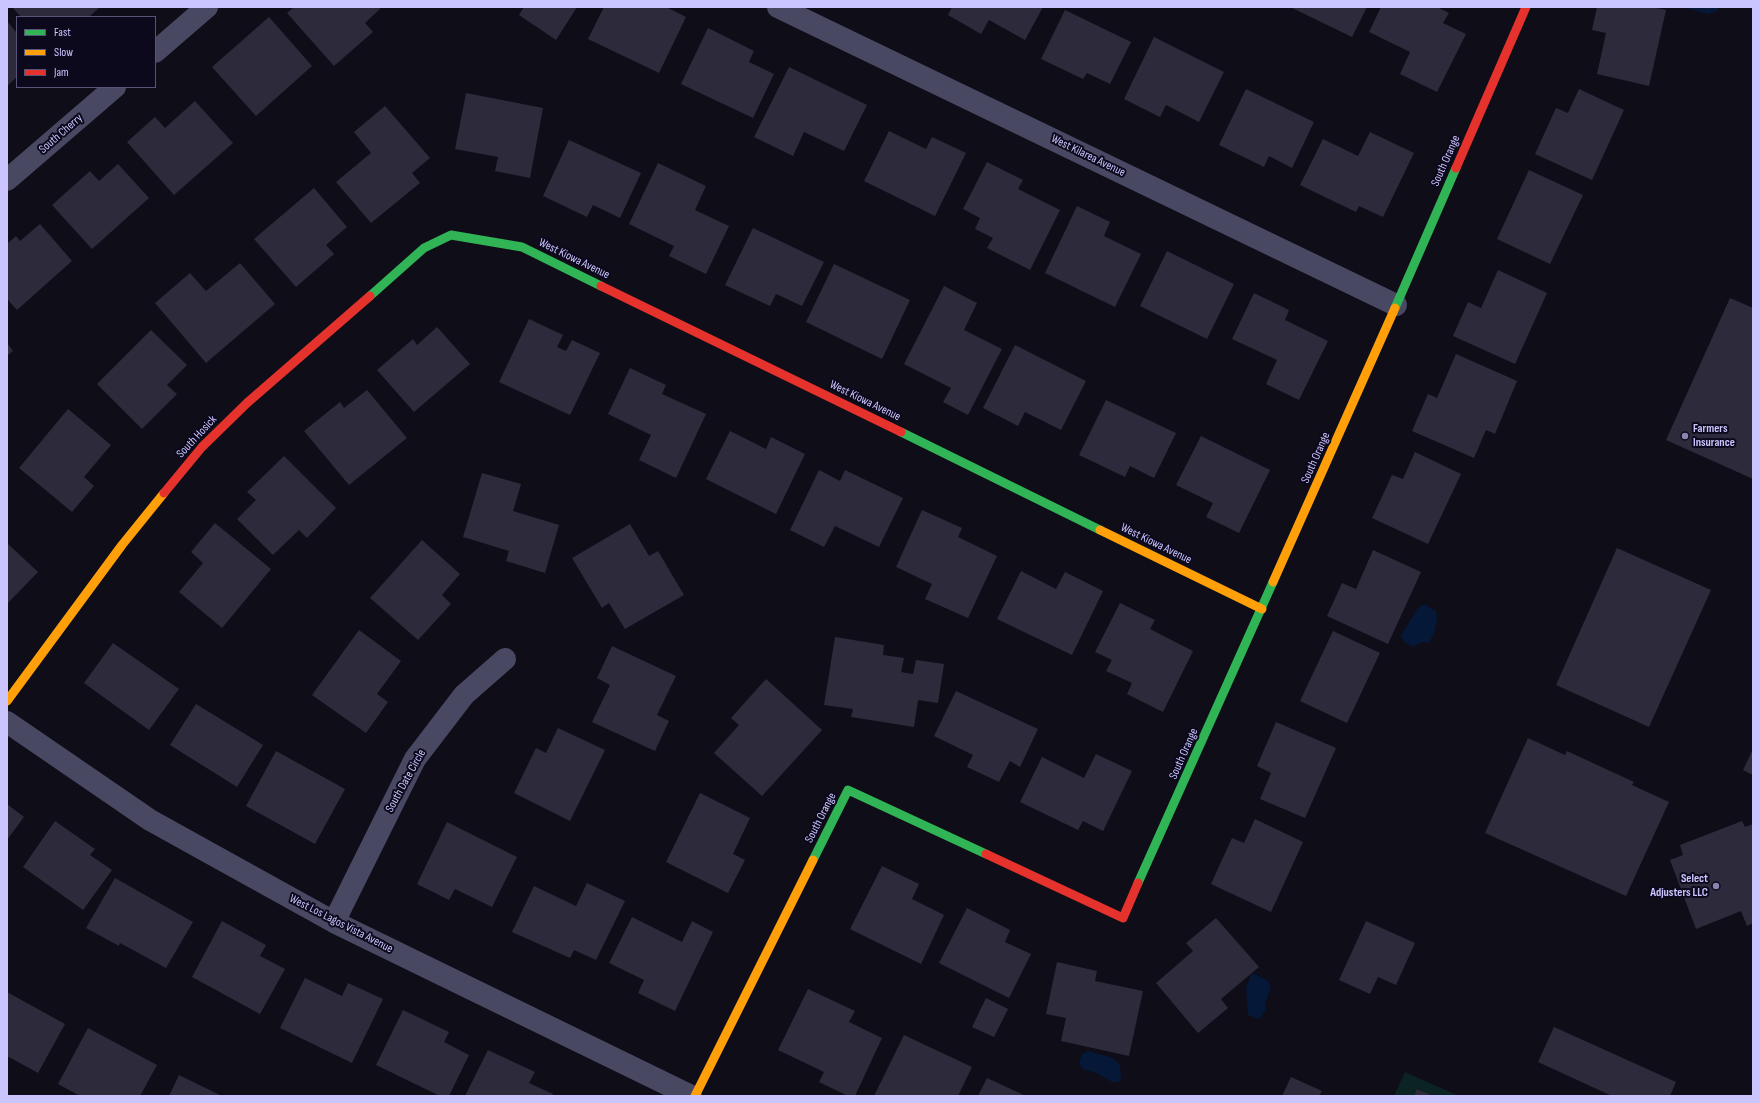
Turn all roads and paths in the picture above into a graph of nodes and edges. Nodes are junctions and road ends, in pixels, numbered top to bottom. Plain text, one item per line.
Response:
1 (207, 7) edge
2 (778, 7) edge
3 (1526, 7) edge
4 (156, 51) edge
5 (114, 88) edge
6 (7, 180) edge
7 (451, 235) joint
8 (1396, 305) junction
9 (1262, 609) junction
10 (505, 659) dead end
11 (7, 701) edge
12 (7, 722) edge
13 (334, 922) junction
14 (691, 1096) edge
15 (695, 1096) edge

1 - 4 street
2 - 8 street, West Kilarea Avenue
3 - 8 street, South Orange
5 - 6 street, South Cherry
7 - 9 street, West Kiowa Avenue
7 - 11 street, South Hosick
8 - 9 street, South Orange
9 - 15 street, South Orange
10 - 13 street, South Date Circle
12 - 13 street, West Los Lagos Vista Avenue
13 - 14 street, West Los Lagos Vista Avenue

